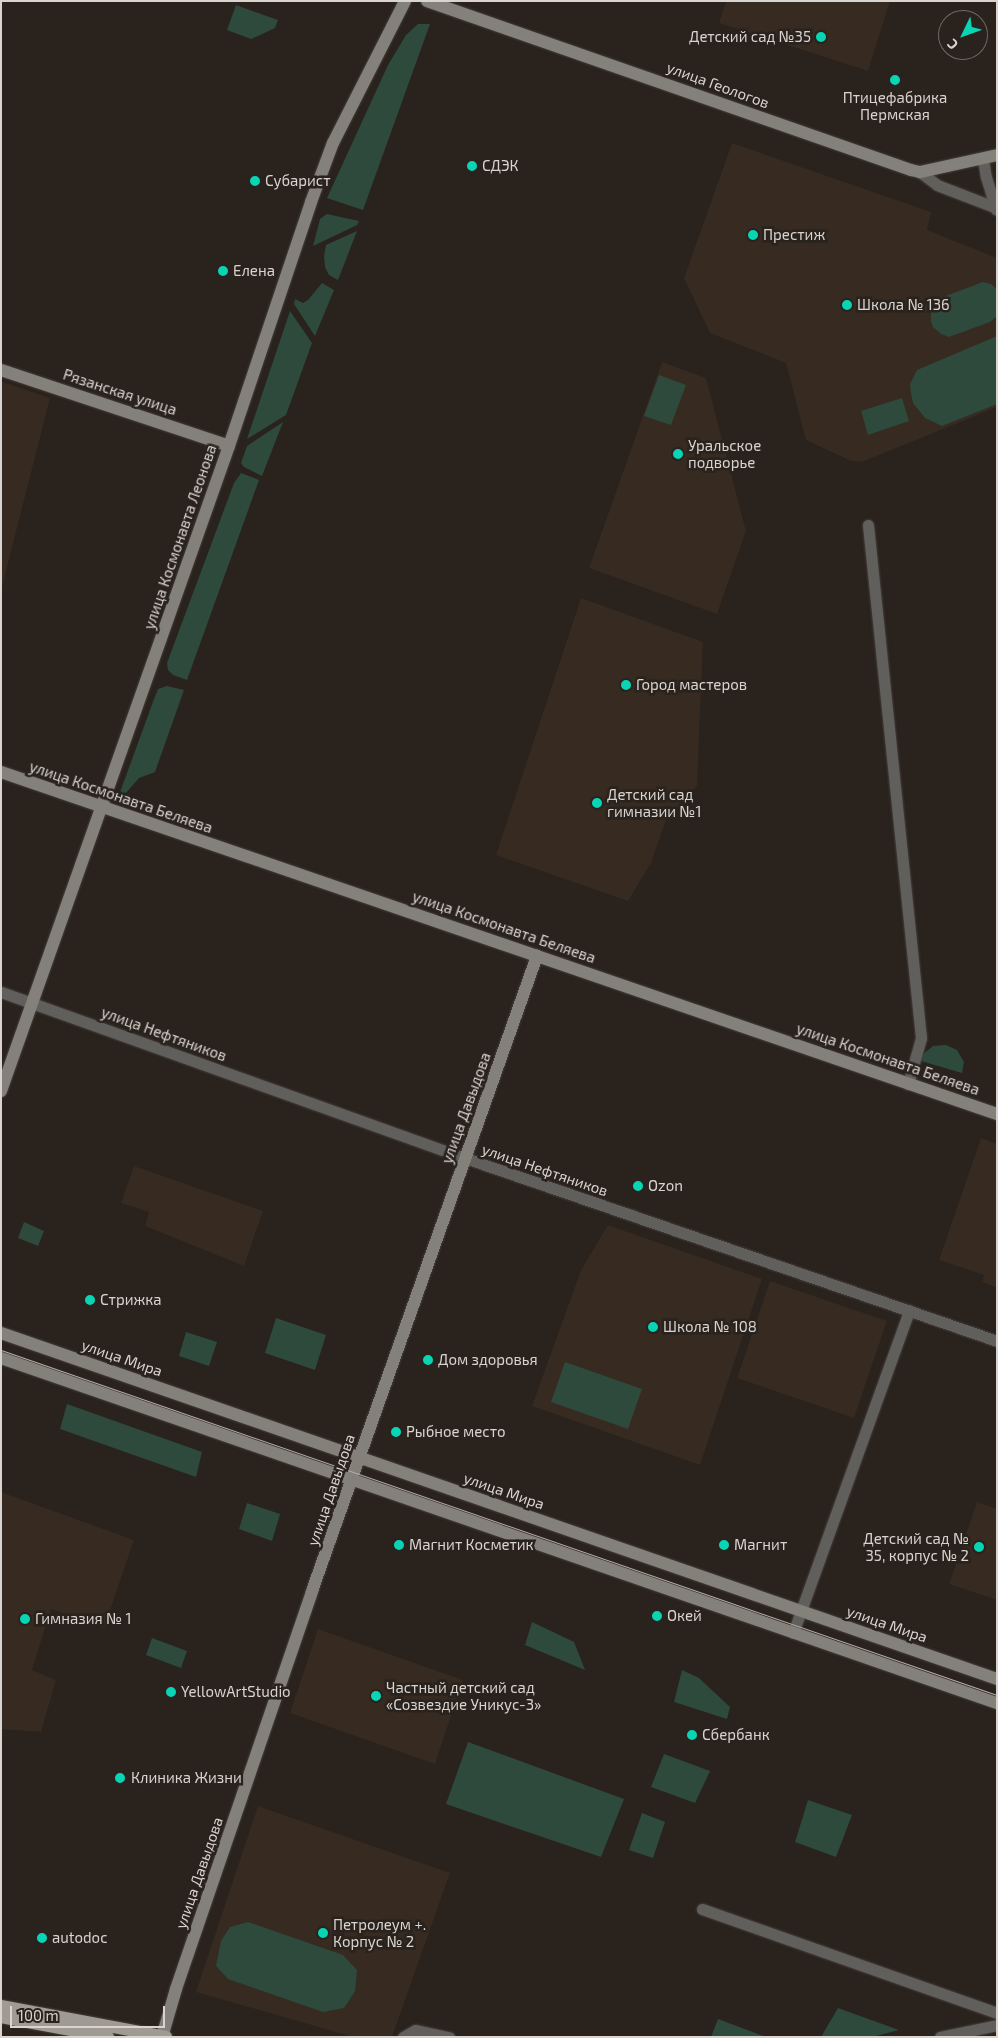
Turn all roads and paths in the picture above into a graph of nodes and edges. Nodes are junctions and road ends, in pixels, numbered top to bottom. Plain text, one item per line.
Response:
1 (405, 1) edge
2 (427, 1) edge
3 (997, 155) edge
4 (983, 159) junction
5 (920, 172) junction
6 (995, 209) edge
7 (1, 370) edge
8 (229, 446) junction
9 (868, 525) dead end
10 (1, 772) edge
11 (102, 808) junction
12 (537, 956) junction
13 (1, 992) edge
14 (33, 1003) junction
15 (908, 1084) junction
16 (1, 1090) edge
17 (997, 1114) edge
18 (465, 1158) junction
19 (909, 1310) junction
20 (1, 1334) edge
21 (997, 1341) edge
22 (1, 1358) edge
23 (359, 1458) junction
24 (351, 1479) junction
25 (801, 1611) junction
26 (794, 1632) junction
27 (997, 1679) edge
28 (997, 1703) edge
29 (702, 1909) dead end
30 (1, 2006) edge
31 (997, 2013) edge
32 (1, 2017) edge
33 (997, 2025) edge
34 (108, 2037) edge
35 (164, 2037) edge
36 (403, 2037) edge
37 (449, 2037) edge
38 (940, 2037) edge

1 - 8 main road, улица Космонавта Леонова
2 - 5 main road, улица Геологов
3 - 4 main road
4 - 5 main road
4 - 6 street
5 - 6 street, улица Геологов
7 - 8 main road, Рязанская улица
8 - 11 main road, улица Космонавта Леонова
9 - 15 street
10 - 11 main road, улица Космонавта Беляева
11 - 12 main road, улица Космонавта Беляева
11 - 14 main road, улица Космонавта Леонова
12 - 15 main road, улица Космонавта Беляева
12 - 18 main road, улица Давыдова
13 - 14 street, улица Нефтяников
14 - 16 main road, улица Космонавта Леонова
14 - 18 street, улица Нефтяников
15 - 17 main road, улица Космонавта Беляева
18 - 19 street, улица Нефтяников
18 - 23 main road, улица Давыдова
19 - 21 street, улица Нефтяников
19 - 25 street
20 - 23 main road, улица Мира
22 - 24 main road
23 - 24 main road, улица Давыдова
23 - 25 main road, улица Мира
24 - 26 main road
24 - 35 main road, улица Давыдова
25 - 26 street
25 - 27 main road, улица Мира
26 - 28 main road
29 - 31 street
30 - 35 main road
32 - 34 main road
33 - 38 street
36 - 37 street

